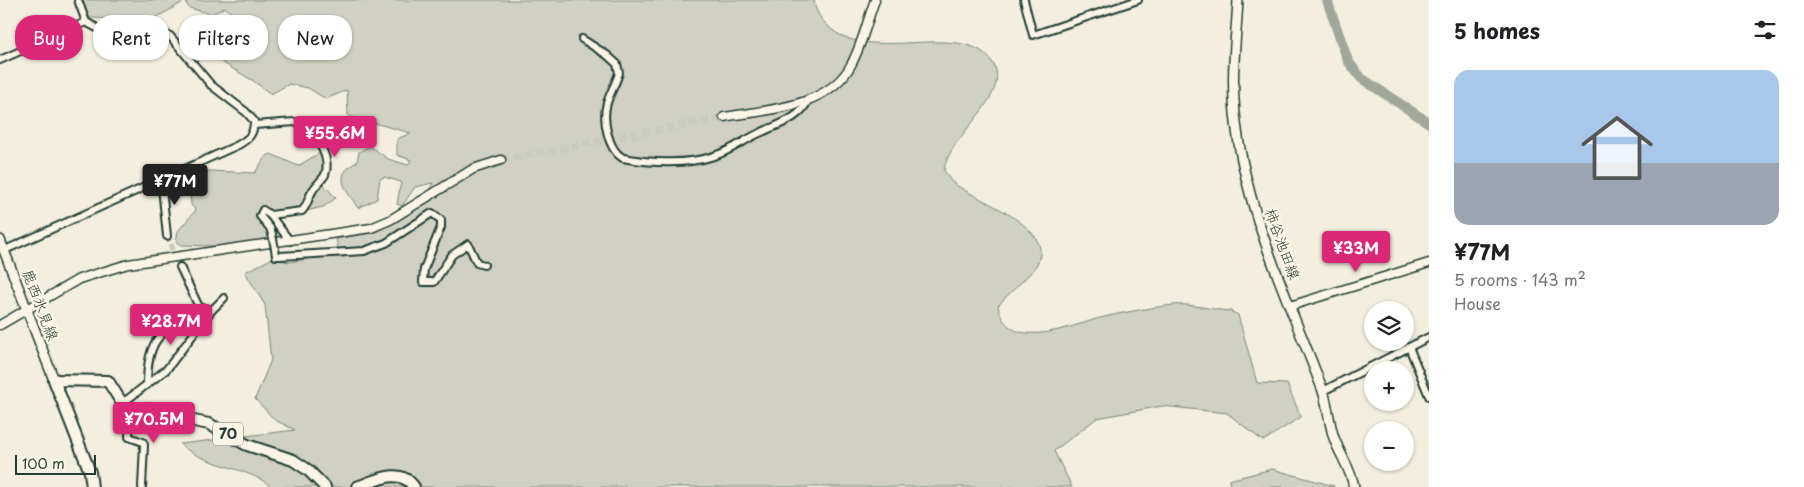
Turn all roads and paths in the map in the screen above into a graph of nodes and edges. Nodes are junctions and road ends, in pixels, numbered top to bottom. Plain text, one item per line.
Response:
1 (78, 0) edge
2 (875, 0) edge
3 (1024, 0) edge
4 (1136, 0) edge
5 (1238, 0) edge
6 (86, 22) junction
7 (582, 39) dead end
8 (0, 60) edge
9 (808, 101) junction
10 (724, 117) tunnel mouth
11 (254, 125) junction
12 (501, 160) tunnel mouth
13 (161, 178) junction
14 (270, 215) junction
15 (167, 236) tunnel mouth
16 (0, 240) edge
17 (290, 241) junction
18 (4, 250) junction
19 (1429, 263) edge
20 (484, 265) dead end
21 (180, 267) tunnel mouth
22 (224, 298) dead end
23 (1290, 306) junction
24 (199, 307) junction
25 (27, 308) junction
26 (212, 310) junction
27 (0, 325) edge
28 (1429, 337) edge
29 (1414, 344) edge
30 (1401, 351) edge
31 (1411, 351) edge
32 (54, 380) junction
33 (147, 385) junction
34 (1323, 391) junction
35 (1429, 396) edge
36 (127, 405) junction
37 (92, 487) edge
38 (142, 487) edge
39 (325, 487) edge
40 (357, 487) edge
41 (414, 487) edge
42 (1354, 487) edge

1 - 6 street
2 - 9 street
3 - 4 street
5 - 23 main road, 柿谷池田線
6 - 8 street
6 - 11 street
7 - 9 street
9 - 10 street
11 - 13 street
11 - 14 street
12 - 17 street
13 - 15 street
13 - 18 street
14 - 17 street
14 - 20 street, bridge
16 - 18 main road, 鹿西氷見線
17 - 25 street
18 - 25 main road, 鹿西氷見線
19 - 23 street
21 - 24 street
22 - 26 street
23 - 34 main road, 柿谷池田線
24 - 26 street
24 - 33 street
25 - 27 street
25 - 32 main road, 鹿西氷見線
26 - 33 street
28 - 29 street
30 - 34 street
31 - 35 street
32 - 36 main road
32 - 37 main road
33 - 36 street
34 - 42 main road, 柿谷池田線
36 - 38 street
36 - 39 main road, 70
40 - 41 main road

